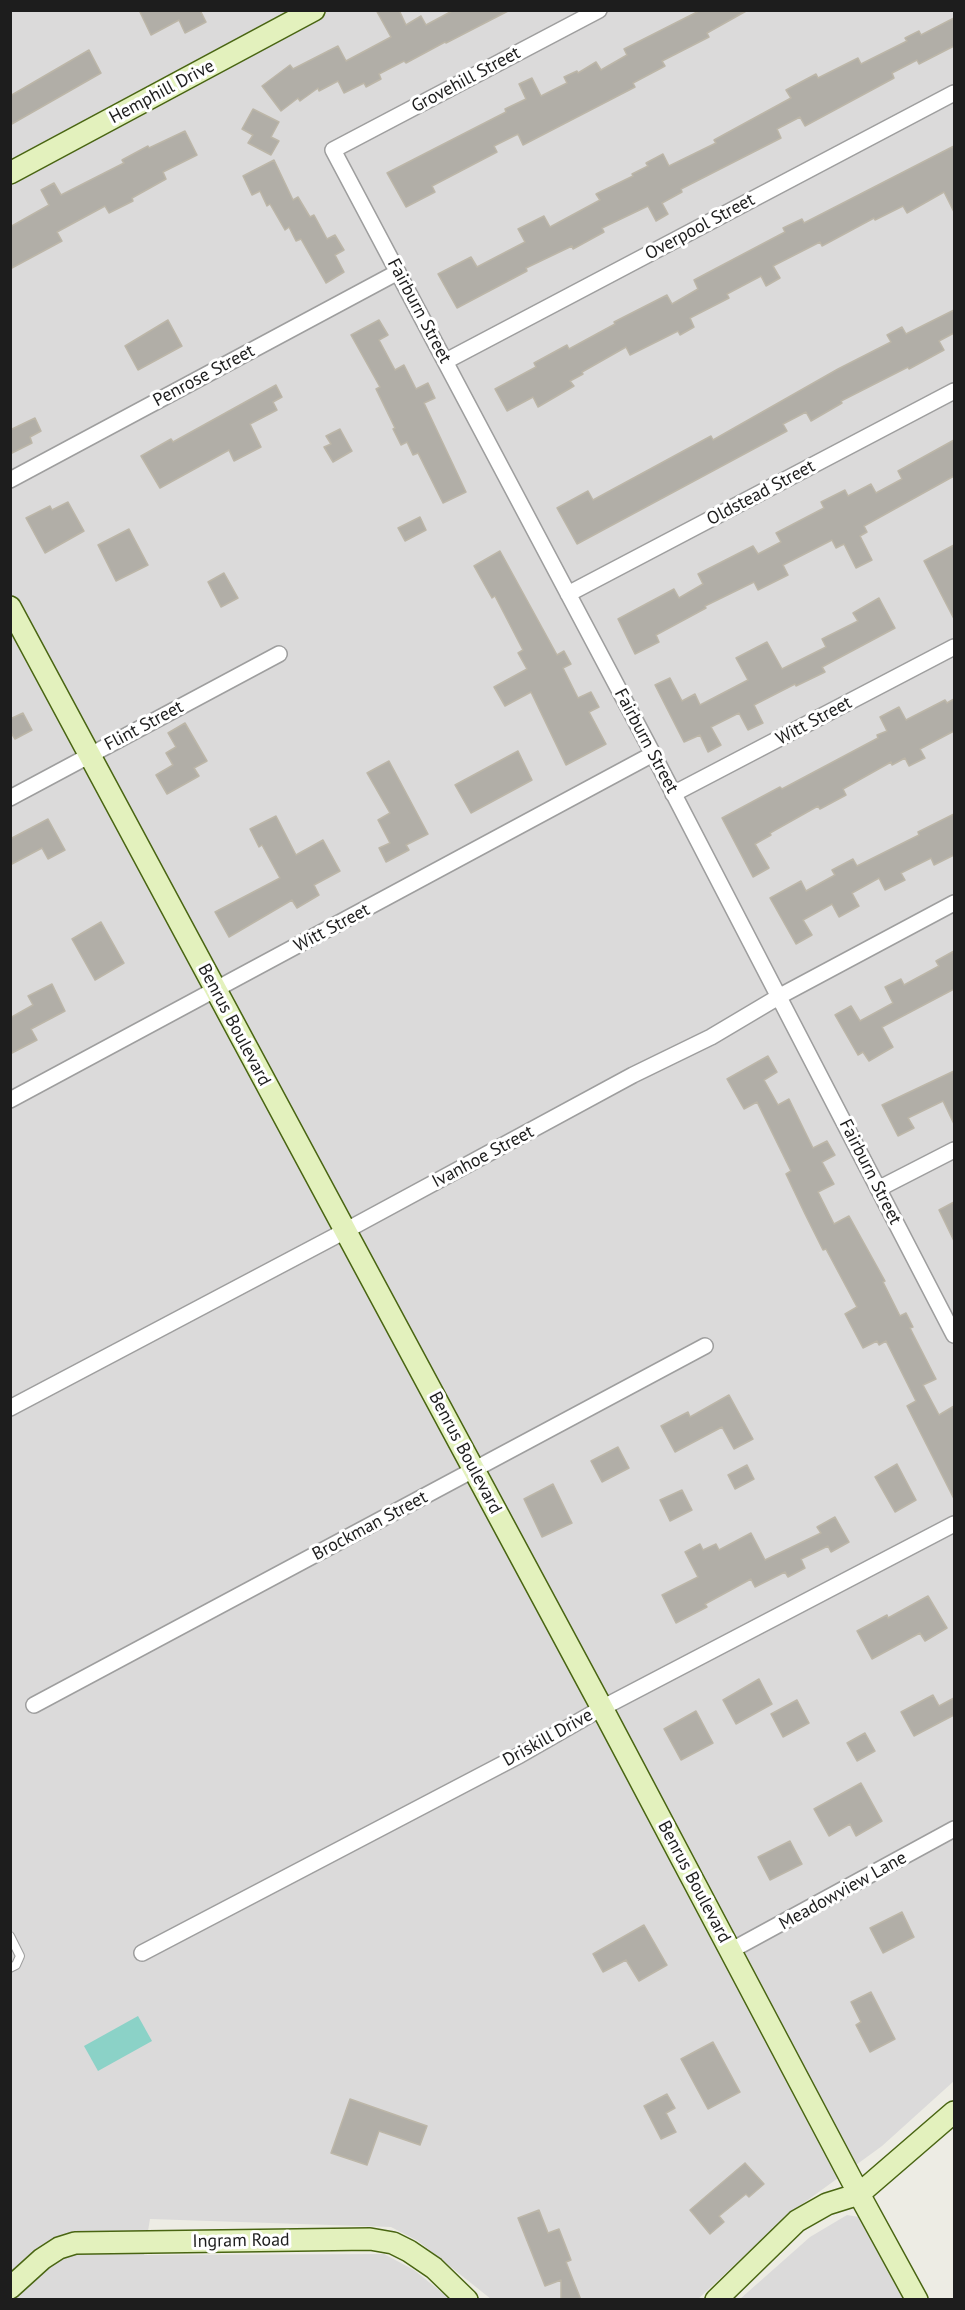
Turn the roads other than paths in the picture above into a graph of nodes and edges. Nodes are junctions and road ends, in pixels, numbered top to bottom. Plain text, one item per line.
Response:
1 (314, 10) edge
2 (599, 10) edge
3 (954, 93) edge
4 (333, 150) joint
5 (10, 172) edge
6 (398, 272) junction
7 (446, 361) junction
8 (954, 391) edge
9 (10, 480) edge
10 (568, 594) junction
11 (10, 607) edge
12 (954, 647) edge
13 (279, 654) dead end
14 (653, 754) junction
15 (90, 755) junction
16 (674, 794) junction
17 (10, 798) edge
18 (954, 903) edge
19 (216, 991) junction
20 (780, 996) junction
21 (10, 1100) edge
22 (954, 1150) edge
23 (878, 1190) junction
24 (345, 1231) junction
25 (954, 1335) edge
26 (705, 1346) dead end
27 (10, 1408) edge
28 (475, 1471) junction
29 (954, 1524) edge
30 (34, 1705) dead end
31 (602, 1708) junction
32 (954, 1829) edge
33 (10, 1936) edge
34 (730, 1951) junction
35 (142, 1953) dead end
36 (10, 1968) edge
37 (954, 2112) edge
38 (859, 2194) junction
39 (10, 2288) edge
40 (467, 2300) edge
41 (716, 2300) edge
42 (917, 2300) edge

1 - 5 street, Hemphill Drive
2 - 4 street, Grovehill Street
3 - 7 street, Overpool Street
4 - 6 street, Fairburn Street
6 - 7 street, Fairburn Street
6 - 9 street, Penrose Street
7 - 10 street, Fairburn Street
8 - 10 street, Oldstead Street
10 - 14 street, Fairburn Street
11 - 15 street, Benrus Boulevard
12 - 16 street, Witt Street
13 - 15 street, Flint Street
14 - 16 street, Fairburn Street
14 - 19 street, Witt Street
15 - 17 street, Flint Street
15 - 19 street, Benrus Boulevard
16 - 20 street, Fairburn Street
18 - 20 street, Ivanhoe Street
19 - 21 street, Witt Street
19 - 24 street, Benrus Boulevard
20 - 23 street, Fairburn Street
20 - 24 street, Ivanhoe Street
22 - 23 street
23 - 25 street, Fairburn Street
24 - 27 street, Ivanhoe Street
24 - 28 street, Benrus Boulevard
26 - 28 street, Brockman Street
28 - 30 street, Brockman Street
28 - 31 street, Benrus Boulevard
29 - 31 street, Driskill Drive
31 - 34 street, Benrus Boulevard
31 - 35 street, Driskill Drive
32 - 34 street, Meadowview Lane
33 - 36 lane
34 - 38 street, Benrus Boulevard
37 - 38 street
38 - 41 street
38 - 42 street, Benrus Boulevard
39 - 40 street, Ingram Road

